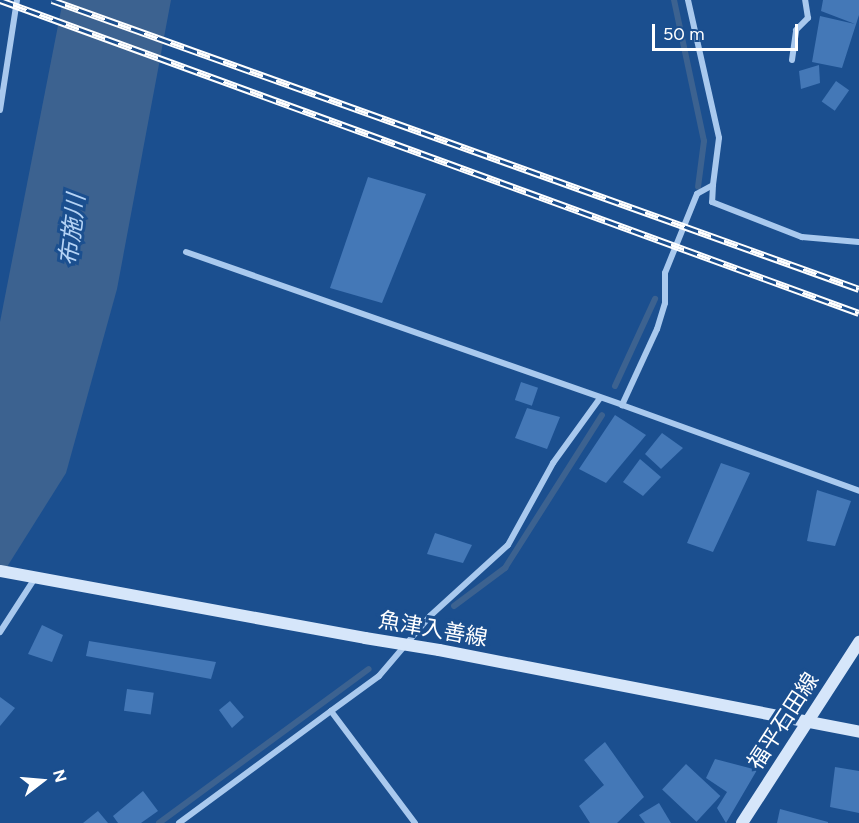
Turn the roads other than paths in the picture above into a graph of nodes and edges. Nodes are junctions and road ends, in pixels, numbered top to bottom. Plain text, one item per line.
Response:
1 (17, 0) edge
2 (688, 0) edge
3 (805, 0) edge
4 (792, 60) dead end
5 (0, 110) edge
6 (713, 185) junction
7 (859, 242) edge
8 (186, 252) dead end
9 (600, 398) junction
10 (622, 405) junction
11 (859, 491) edge
12 (0, 571) edge
13 (29, 577) junction
14 (0, 633) edge
15 (859, 642) edge
16 (331, 711) junction
17 (809, 722) junction
18 (859, 732) edge
19 (179, 823) edge
20 (415, 823) edge
21 (742, 823) edge

1 - 5 street
2 - 6 street
3 - 4 street
6 - 7 street
6 - 10 street
8 - 9 street
9 - 10 street
9 - 16 street
10 - 11 street
12 - 13 main road, 魚津入善線
13 - 14 street
13 - 17 main road, 魚津入善線, bridge
15 - 17 main road, 福平石田線
16 - 19 street
16 - 20 street
17 - 18 main road, 魚津入善線
17 - 21 main road, 福平石田線

